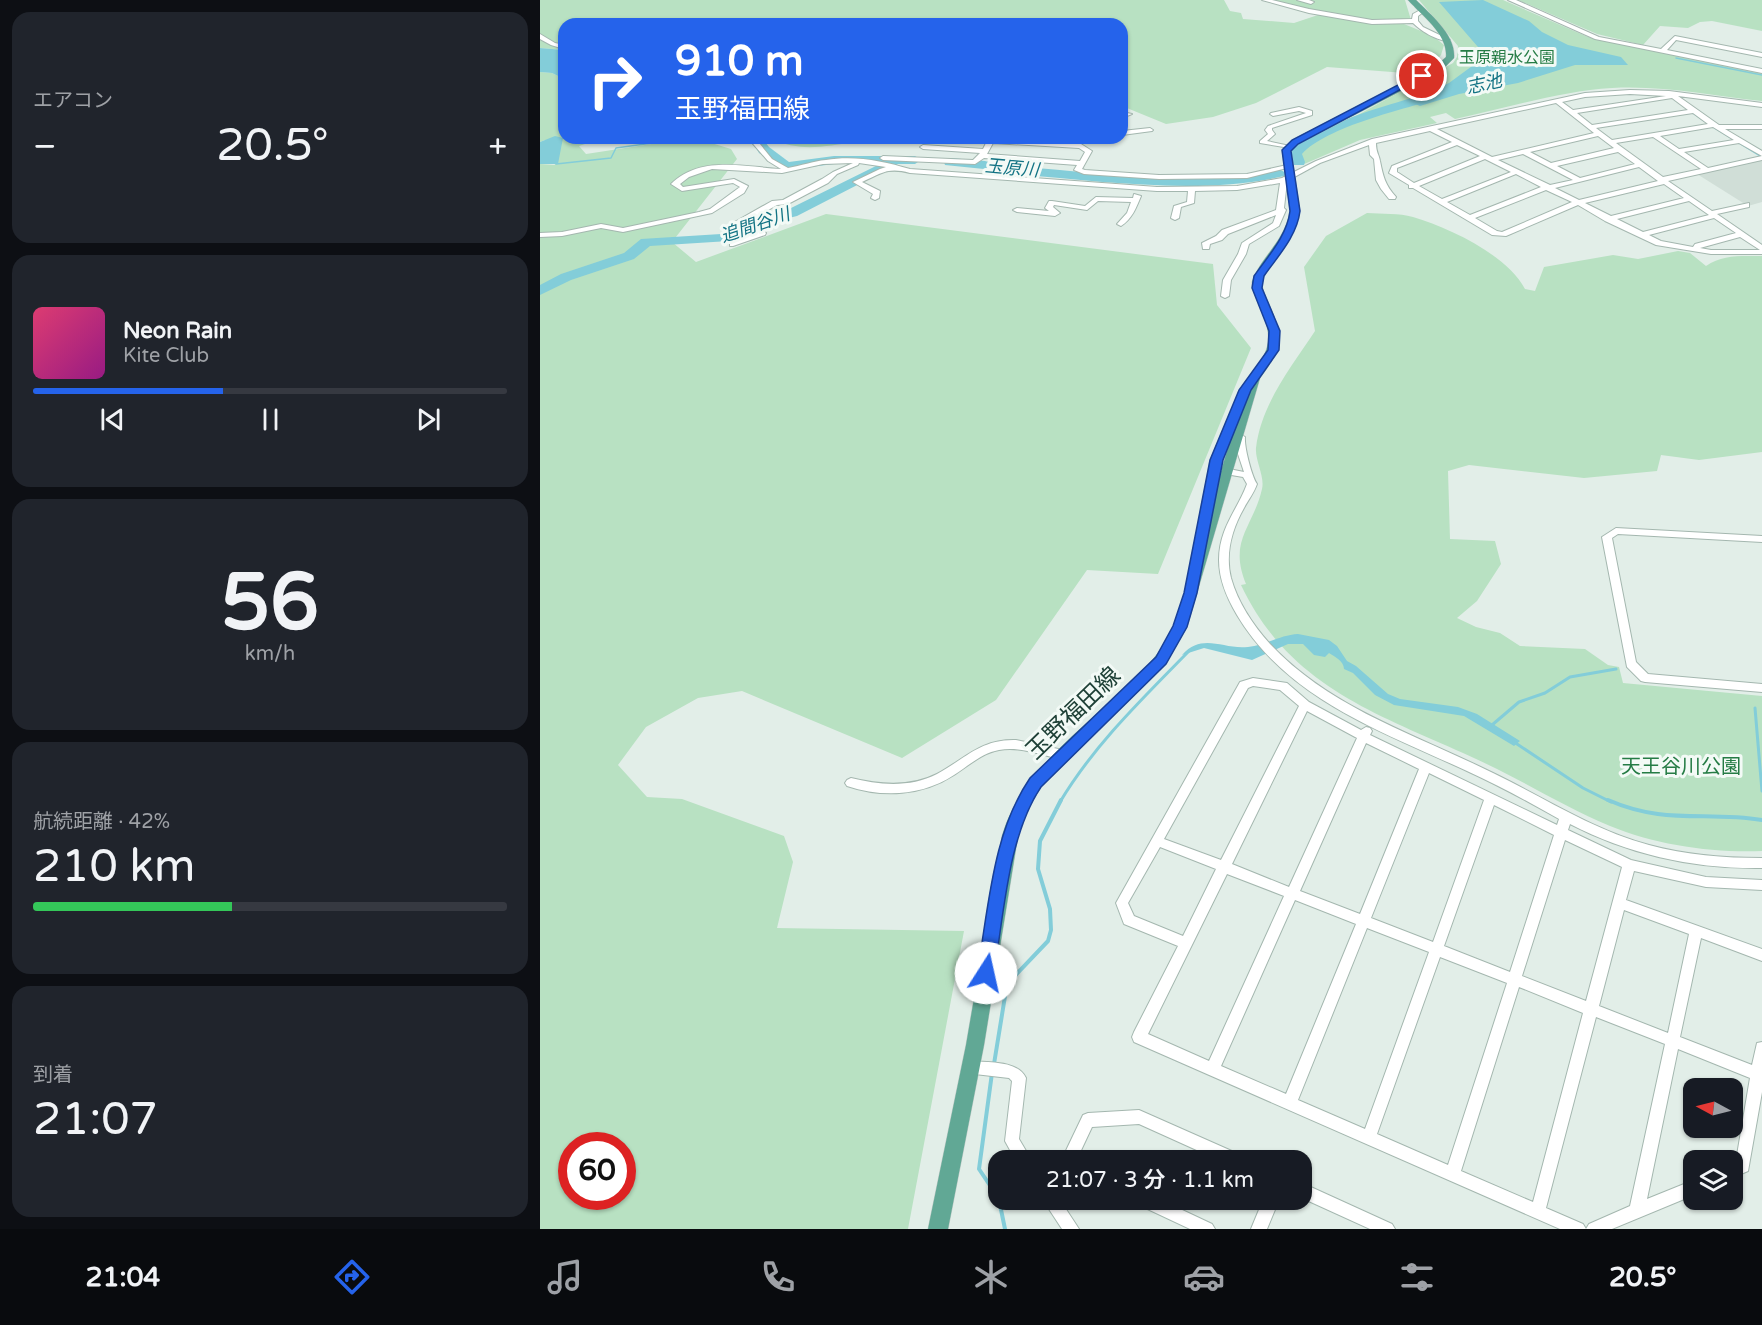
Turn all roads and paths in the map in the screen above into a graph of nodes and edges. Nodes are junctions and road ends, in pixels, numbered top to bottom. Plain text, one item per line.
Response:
1 (1265, 0) edge
2 (1300, 0) edge
3 (1412, 0) edge
4 (1511, 0) edge
5 (1311, 2) dead end
6 (1422, 11) junction
7 (1415, 21) junction
8 (540, 36) edge
9 (1447, 40) junction
10 (558, 46) edge
11 (1663, 51) junction
12 (1762, 55) edge
13 (1762, 71) edge
14 (1669, 93) junction
15 (1557, 101) junction
16 (1762, 105) edge
17 (1691, 111) junction
18 (1573, 112) junction
19 (1273, 114) dead end
20 (1713, 126) junction
21 (1590, 127) junction
22 (1760, 128) edge
23 (1150, 129) dead end
24 (1431, 129) junction
25 (1128, 132) edge
26 (1599, 134) junction
27 (1654, 135) junction
28 (1372, 141) junction
29 (1458, 142) junction
30 (1612, 142) junction
31 (1737, 142) junction
32 (755, 144) edge
33 (989, 144) edge
34 (1074, 144) edge
35 (923, 147) dead end
36 (1288, 147) junction
37 (1621, 149) junction
38 (1677, 151) junction
39 (1523, 152) junction
40 (984, 154) junction
41 (1762, 156) edge
42 (1489, 158) junction
43 (866, 160) junction
44 (897, 163) junction
45 (1080, 163) junction
46 (1550, 165) junction
47 (1640, 165) junction
48 (800, 167) junction
49 (1287, 167) junction
50 (1708, 171) junction
51 (1516, 172) junction
52 (1287, 179) junction
53 (1579, 180) junction
54 (1663, 181) junction
55 (1412, 186) junction
56 (1547, 187) junction
57 (1157, 189) junction
58 (1192, 189) junction
59 (1392, 197) dead end
60 (874, 198) dead end
61 (1689, 199) junction
62 (1134, 200) junction
63 (1440, 202) junction
64 (1578, 204) junction
65 (1746, 205) dead end
66 (1017, 210) dead end
67 (1282, 210) junction
68 (1713, 214) junction
69 (1175, 218) dead end
70 (1469, 218) junction
71 (1608, 219) junction
72 (751, 221) junction
73 (1121, 224) dead end
74 (736, 225) dead end
75 (1742, 234) junction
76 (540, 235) edge
77 (1641, 235) junction
78 (733, 244) dead end
79 (1206, 247) dead end
80 (1762, 248) edge
81 (1694, 250) junction
82 (1762, 252) edge
83 (1225, 296) dead end
84 (1255, 377) junction
85 (1243, 413) junction
86 (1220, 470) junction
87 (1250, 477) junction
88 (1762, 539) edge
89 (1299, 678) junction
90 (1284, 686) junction
91 (1762, 688) edge
92 (1305, 705) junction
93 (1371, 723) junction
94 (1364, 737) junction
95 (1063, 755) junction
96 (1425, 768) junction
97 (851, 783) dead end
98 (1491, 798) junction
99 (1566, 817) junction
100 (1560, 834) junction
101 (1157, 841) junction
102 (1762, 863) edge
103 (1629, 865) junction
104 (1224, 867) junction
105 (1762, 885) edge
106 (1292, 893) junction
107 (1619, 903) junction
108 (1364, 921) junction
109 (1696, 931) junction
110 (1186, 943) junction
111 (1437, 949) junction
112 (1762, 955) edge
113 (1514, 979) junction
114 (1592, 1009) junction
115 (1672, 1040) junction
116 (1762, 1048) edge
117 (970, 1068) junction
118 (1212, 1069) junction
119 (1758, 1074) junction
120 (1290, 1103) junction
121 (1369, 1137) junction
122 (1018, 1150) edge
123 (1074, 1150) edge
124 (1213, 1150) edge
125 (1743, 1166) edge
126 (1453, 1174) junction
127 (1683, 1191) edge
128 (1312, 1196) edge
129 (1058, 1210) edge
130 (1166, 1210) edge
131 (1267, 1210) edge
132 (1637, 1210) junction
133 (1538, 1211) junction
134 (1359, 1223) edge
135 (938, 1229) edge
136 (1071, 1229) edge
137 (1207, 1229) edge
138 (1259, 1229) edge
139 (1387, 1229) edge
140 (1578, 1229) edge
141 (1594, 1229) edge

1 - 7 street
2 - 5 street
3 - 6 main road
4 - 11 street
6 - 7 street
6 - 9 main road
7 - 9 street
8 - 10 street
9 - 36 main road
11 - 12 street
11 - 13 street
14 - 15 street
14 - 16 street
14 - 17 street
14 - 18 street
15 - 18 street
15 - 24 street
17 - 20 street
17 - 21 street
18 - 21 street
19 - 36 street
20 - 22 street
20 - 27 street
20 - 31 street
21 - 26 street
23 - 25 street
24 - 28 street
24 - 29 street
26 - 30 street
26 - 39 street
27 - 30 street
27 - 38 street
28 - 52 street
28 - 59 street
29 - 42 street
29 - 55 street
30 - 37 street
31 - 38 street
31 - 41 street
32 - 48 street
33 - 40 street
34 - 45 street
35 - 40 street
36 - 49 main road, 玉野福田線
37 - 46 street
37 - 47 street
38 - 50 street
39 - 42 street
39 - 46 street
40 - 44 street
40 - 45 street
41 - 50 street
42 - 51 street
42 - 55 street
43 - 44 street
43 - 44 street
43 - 48 street
43 - 72 street
44 - 57 street
44 - 60 street
45 - 49 street
46 - 53 street
47 - 53 street
47 - 54 street
48 - 76 street
49 - 52 main road, 玉野福田線
50 - 54 street
51 - 56 street
51 - 63 street
52 - 58 street
52 - 67 street
52 - 84 main road, 玉野福田線
53 - 56 street
54 - 61 street
54 - 64 street
55 - 63 street
56 - 64 street
56 - 70 street
57 - 58 street
57 - 62 street
58 - 69 street
61 - 68 street
61 - 71 street
62 - 66 street
62 - 73 street
63 - 70 street
64 - 70 street
64 - 71 street
65 - 68 street
67 - 79 street
67 - 83 street
68 - 75 street
68 - 77 street
71 - 77 street
72 - 74 street
72 - 78 street
75 - 80 street
75 - 81 street
77 - 81 street
81 - 82 street
84 - 85 main road, 玉野福田線
84 - 86 main road, 玉野福田線
85 - 86 main road, 玉野福田線
85 - 87 street
86 - 87 street
86 - 95 main road, 玉野福田線
87 - 89 street
88 - 91 street
89 - 90 street
89 - 93 street
90 - 92 street
90 - 101 street
92 - 94 street
92 - 104 street
93 - 94 street
93 - 99 street
94 - 96 street
94 - 106 street
95 - 97 street
95 - 117 main road, 玉野福田線
96 - 98 street
96 - 108 street
98 - 100 street
98 - 111 street
99 - 100 street
99 - 102 street
100 - 103 street
100 - 113 street
101 - 104 street
101 - 110 street
103 - 105 street
103 - 107 street
104 - 106 street
104 - 110 street
106 - 108 street
106 - 118 street
107 - 109 street
107 - 114 street
108 - 111 street
108 - 120 street
109 - 112 street
109 - 115 street
110 - 118 street
111 - 113 street
111 - 121 street
113 - 114 street
113 - 126 street
114 - 115 street
114 - 133 street
115 - 119 street
115 - 132 street
116 - 119 street
117 - 122 street
117 - 135 main road, 玉野福田線
118 - 120 street
119 - 125 street
120 - 121 street
121 - 126 street
123 - 124 street
126 - 133 street
127 - 132 street
128 - 134 street
129 - 136 street
130 - 137 street
131 - 138 street
132 - 141 street
133 - 140 street
134 - 139 street

